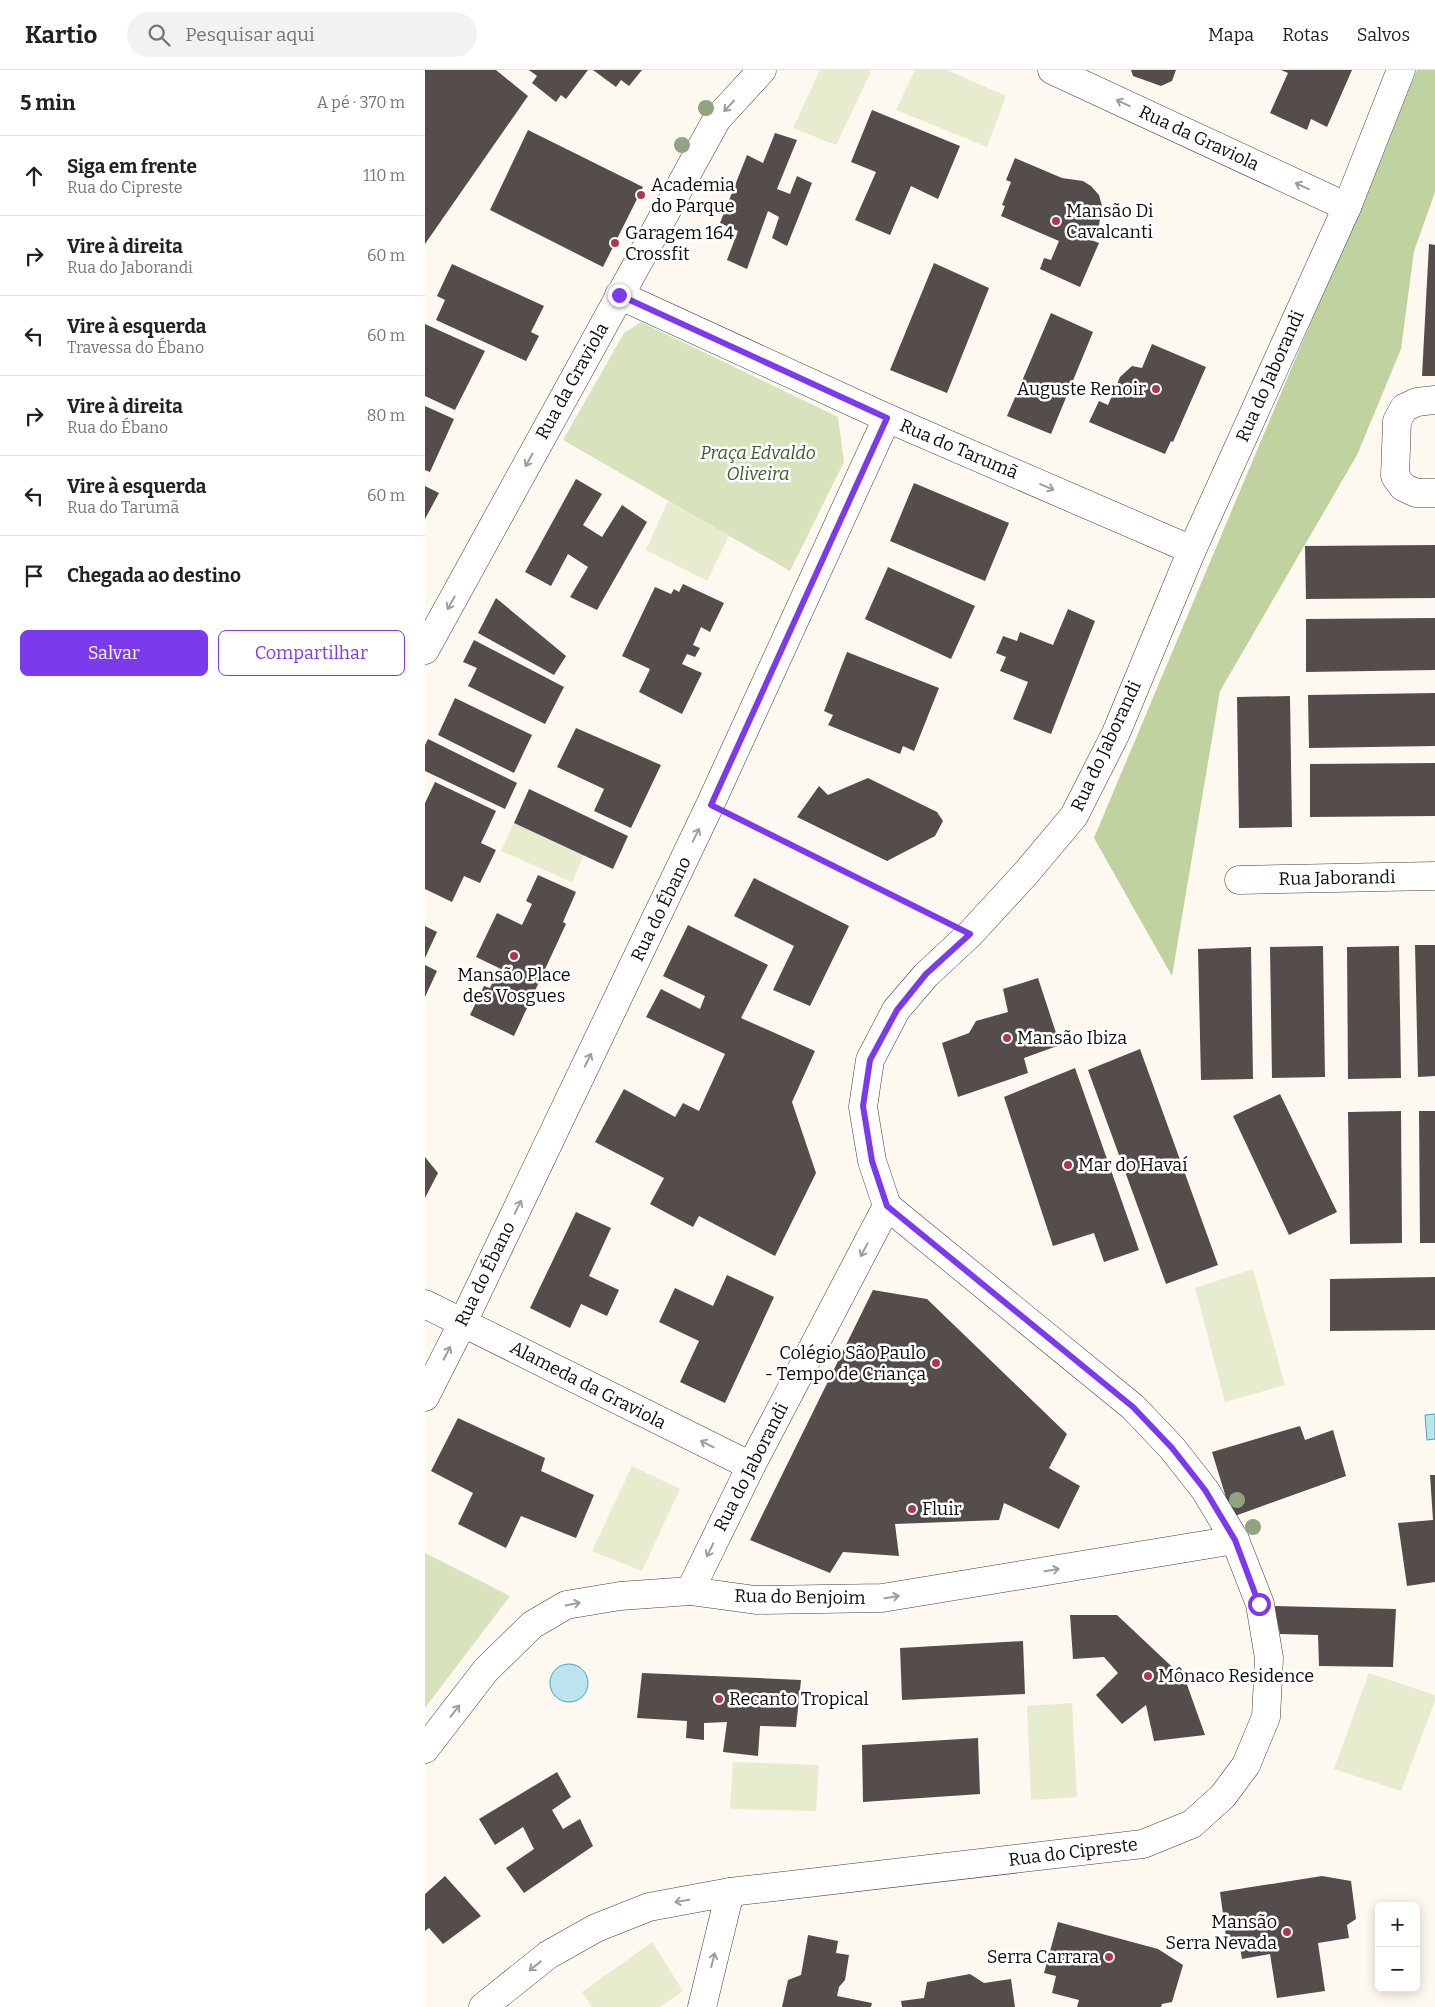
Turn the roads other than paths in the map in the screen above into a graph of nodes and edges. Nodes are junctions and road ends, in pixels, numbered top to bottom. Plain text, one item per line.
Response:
1 (762, 70) edge
2 (1053, 70) edge
3 (1401, 70) edge
4 (1347, 207) junction
5 (619, 295) junction
6 (1435, 400) edge
7 (887, 418) junction
8 (1435, 493) edge
9 (1192, 550) junction
10 (425, 650) edge
11 (1435, 876) edge
12 (1239, 880) dead end
13 (887, 1206) junction
14 (425, 1304) edge
15 (463, 1322) junction
16 (425, 1397) edge
17 (751, 1466) junction
18 (1235, 1540) junction
19 (690, 1591) junction
20 (425, 1749) edge
21 (730, 1892) junction
22 (483, 2007) edge
23 (702, 2007) edge

1 -> 5 street, Rua da Graviola
4 -> 2 street, Rua da Graviola
3 - 4 street, Rua do Jaborandi
4 - 9 street, Rua do Jaborandi
5 - 7 street, Rua do Tarumã
5 -> 10 street, Rua da Graviola
6 - 8 street
7 -> 9 street, Rua do Tarumã
15 -> 7 street, Rua do Ébano
9 - 13 street, Rua do Jaborandi
11 - 12 street, Rua Jaborandi
13 -> 17 street, Rua do Jaborandi
13 - 18 street, Rua do Cipreste
14 - 15 street, Alameda da Graviola
16 -> 15 street, Rua do Ébano
17 -> 15 street, Alameda da Graviola
17 -> 19 street, Rua do Jaborandi
19 -> 18 street, Rua do Benjoim
18 - 21 street, Rua do Cipreste
20 -> 19 street, Rua do Benjoim
21 -> 22 street, Rua do Cipreste
23 -> 21 street

